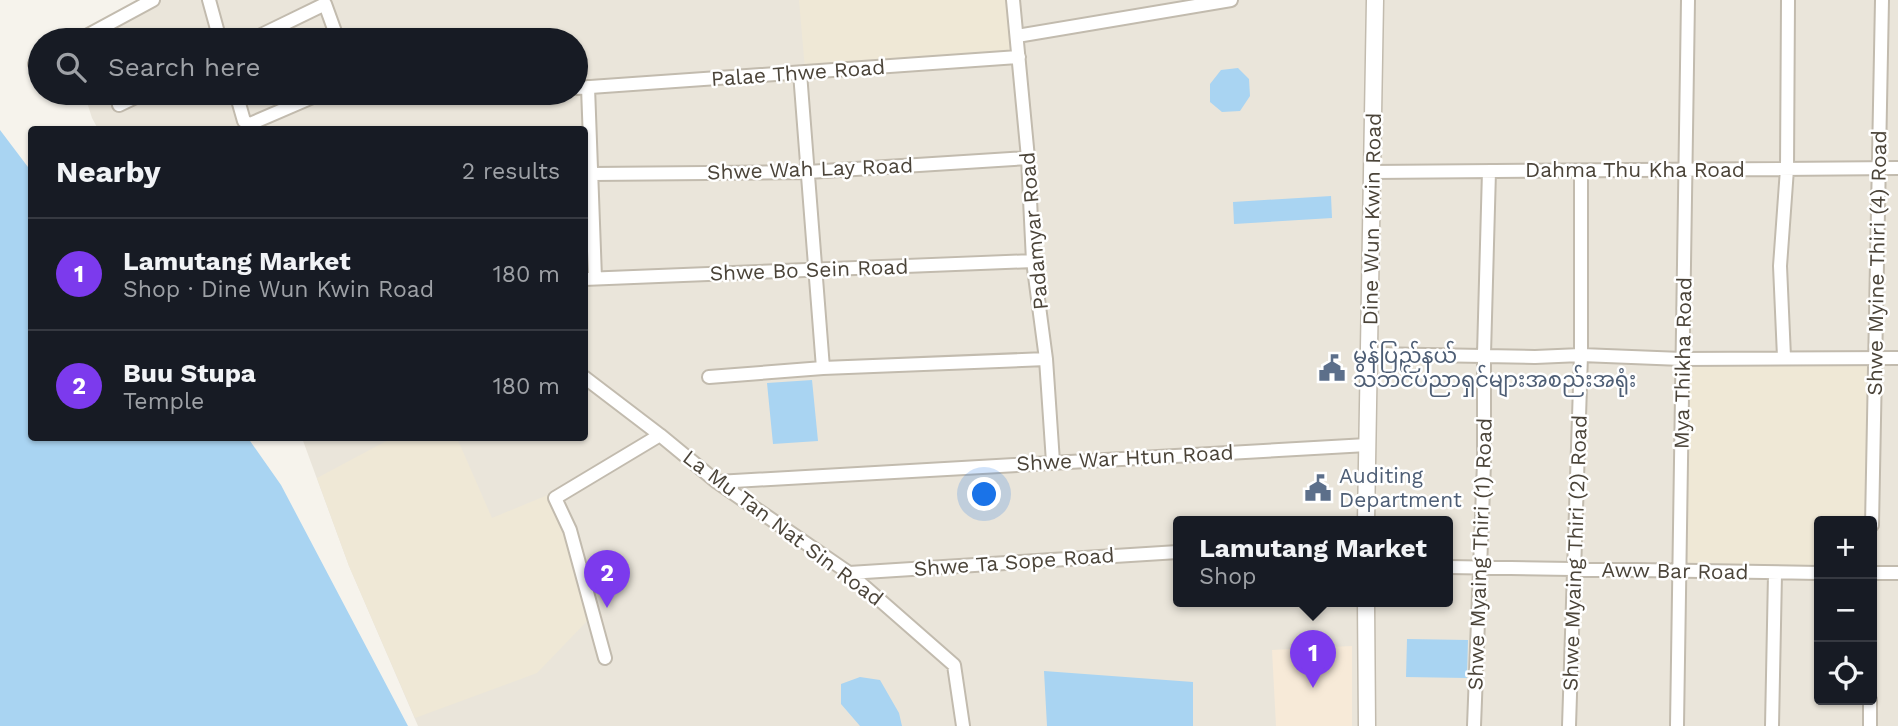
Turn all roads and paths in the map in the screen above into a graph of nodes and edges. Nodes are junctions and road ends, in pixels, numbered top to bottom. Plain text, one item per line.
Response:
1 (153, 0) edge
2 (209, 0) edge
3 (1013, 0) edge
4 (1231, 0) edge
5 (1376, 0) edge
6 (1688, 0) edge
7 (1788, 0) edge
8 (1882, 0) edge
9 (1175, 5) edge
10 (101, 28) edge
11 (217, 28) edge
12 (276, 28) edge
13 (334, 28) edge
14 (1017, 36) junction
15 (1019, 57) junction
16 (800, 73) junction
17 (588, 88) edge
18 (239, 105) edge
19 (294, 105) edge
20 (583, 105) edge
21 (585, 126) edge
22 (1028, 158) junction
23 (1879, 168) junction
24 (1898, 168) edge
25 (1787, 169) junction
26 (1686, 170) junction
27 (1489, 171) junction
28 (1581, 171) junction
29 (808, 172) junction
30 (1371, 172) junction
31 (589, 182) edge
32 (1033, 261) junction
33 (816, 271) junction
34 (590, 279) edge
35 (1370, 354) junction
36 (1484, 354) junction
37 (1581, 355) junction
38 (1784, 357) junction
39 (1876, 358) junction
40 (1898, 358) edge
41 (1046, 359) junction
42 (1682, 359) junction
43 (822, 368) junction
44 (709, 377) dead end
45 (588, 380) edge
46 (660, 435) junction
47 (1367, 445) junction
48 (1052, 462) junction
49 (717, 482) junction
50 (1366, 516) edge
51 (1872, 516) edge
52 (1173, 552) edge
53 (1453, 568) edge
54 (1480, 568) junction
55 (1574, 569) junction
56 (1680, 571) junction
57 (849, 573) junction
58 (1814, 573) edge
59 (1877, 573) edge
60 (1898, 573) edge
61 (1775, 574) junction
62 (1366, 607) edge
63 (605, 658) dead end
64 (1870, 705) edge
65 (962, 726) edge
66 (1367, 726) edge
67 (1474, 726) edge
68 (1569, 726) edge
69 (1677, 726) edge
70 (1772, 726) edge
71 (1870, 726) edge

1 - 10 street
2 - 11 street
3 - 14 street, Padamyar Road
4 - 9 street
5 - 30 street, Dine Wun Kwin Road
6 - 26 street, Mya Thikha Road
7 - 25 street
8 - 23 street, Shwe Myine Thiri (4) Road
9 - 14 street
12 - 13 street
14 - 15 street, Padamyar Road
15 - 16 street, Palae Thwe Road
15 - 22 street, Padamyar Road
16 - 17 street, Palae Thwe Road
16 - 29 street
18 - 19 street
20 - 21 street
22 - 29 street, Shwe Wah Lay Road
22 - 32 street, Padamyar Road
23 - 24 street, Dahma Thu Kha Road
23 - 25 street, Dahma Thu Kha Road
23 - 39 street, Shwe Myine Thiri (4) Road
25 - 26 street, Dahma Thu Kha Road
25 - 38 street
26 - 28 street, Dahma Thu Kha Road
26 - 42 street, Mya Thikha Road
27 - 28 street, Dahma Thu Kha Road
27 - 30 street, Dahma Thu Kha Road
27 - 36 street, Shwe Myaing Thiri (1) Road
28 - 37 street, Shwe Myaing Thiri (2) Road
29 - 31 street, Shwe Wah Lay Road
29 - 33 street
30 - 35 street, Dine Wun Kwin Road
31 - 34 street
32 - 33 street, Shwe Bo Sein Road
32 - 41 street, Padamyar Road
33 - 34 street, Shwe Bo Sein Road
33 - 43 street
35 - 36 street
35 - 47 street, Dine Wun Kwin Road
36 - 37 street
36 - 54 street, Shwe Myaing Thiri (1) Road
37 - 42 street
37 - 55 street, Shwe Myaing Thiri (2) Road
38 - 39 street
38 - 42 street
39 - 40 street
39 - 51 street, Shwe Myine Thiri (4) Road
41 - 43 street
41 - 48 street, Padamyar Road
42 - 56 street, Mya Thikha Road
43 - 44 street
45 - 46 street, La Mu Tan Nat Sin Road
46 - 49 street, La Mu Tan Nat Sin Road
46 - 63 street
47 - 48 street, Shwe War Htun Road
47 - 50 street, Dine Wun Kwin Road
48 - 49 street, Shwe War Htun Road
49 - 57 street, La Mu Tan Nat Sin Road
52 - 57 street, Shwe Ta Sope Road
53 - 54 street, Aww Bar Road
54 - 55 street, Aww Bar Road
54 - 67 street, Shwe Myaing Thiri (1) Road
55 - 56 street, Aww Bar Road
55 - 68 street, Shwe Myaing Thiri (2) Road
56 - 61 street, Aww Bar Road
56 - 69 street, Mya Thikha Road
57 - 65 street, La Mu Tan Nat Sin Road
58 - 61 street, Aww Bar Road
59 - 60 street
61 - 70 street
62 - 66 street
64 - 71 street

